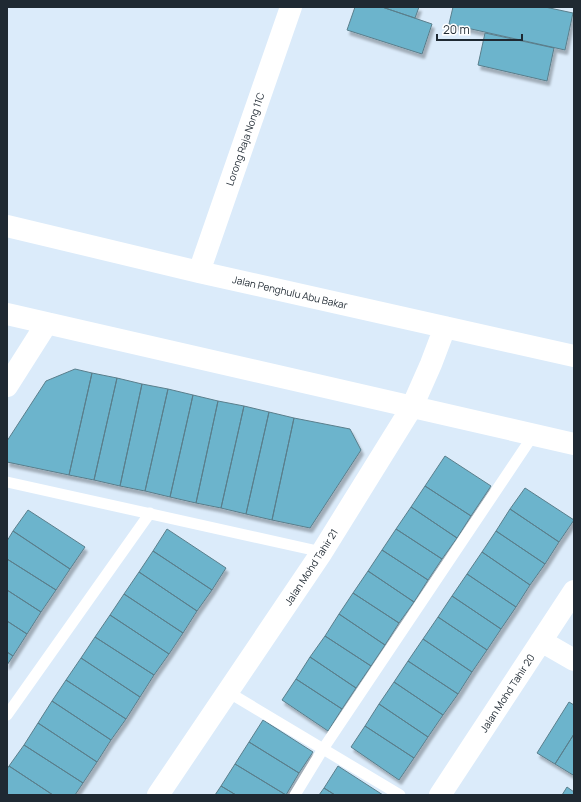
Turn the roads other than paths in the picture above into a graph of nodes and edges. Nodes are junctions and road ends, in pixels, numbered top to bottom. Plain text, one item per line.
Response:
1 (291, 7) edge
2 (7, 226) edge
3 (198, 272) junction
4 (7, 314) edge
5 (47, 323) junction
6 (445, 327) junction
7 (574, 356) edge
8 (7, 386) edge
9 (412, 407) junction
10 (534, 434) junction
11 (574, 444) edge
12 (7, 482) edge
13 (150, 513) junction
14 (322, 552) junction
15 (574, 591) edge
16 (541, 641) junction
17 (574, 660) edge
18 (228, 692) junction
19 (7, 715) edge
20 (324, 749) junction
21 (158, 795) edge
22 (294, 795) edge
23 (400, 795) edge
24 (440, 795) edge

1 - 3 street, Lorong Raja Nong 11C
2 - 3 street, Jalan Penghulu Abu Bakar
3 - 6 street, Jalan Penghulu Abu Bakar
4 - 5 street
5 - 8 street
5 - 9 street
6 - 7 street, Jalan Penghulu Abu Bakar
6 - 9 street, Jalan Mohd Tahir 21
9 - 10 street
9 - 14 street, Jalan Mohd Tahir 21
10 - 11 street
10 - 20 lane
12 - 13 lane
13 - 14 lane
13 - 19 lane
14 - 18 street, Jalan Mohd Tahir 21
15 - 16 street, Jalan Mohd Tahir 20
16 - 17 street
16 - 24 street, Jalan Mohd Tahir 20
18 - 20 lane
18 - 21 street, Jalan Mohd Tahir 21
20 - 22 lane
20 - 23 lane

